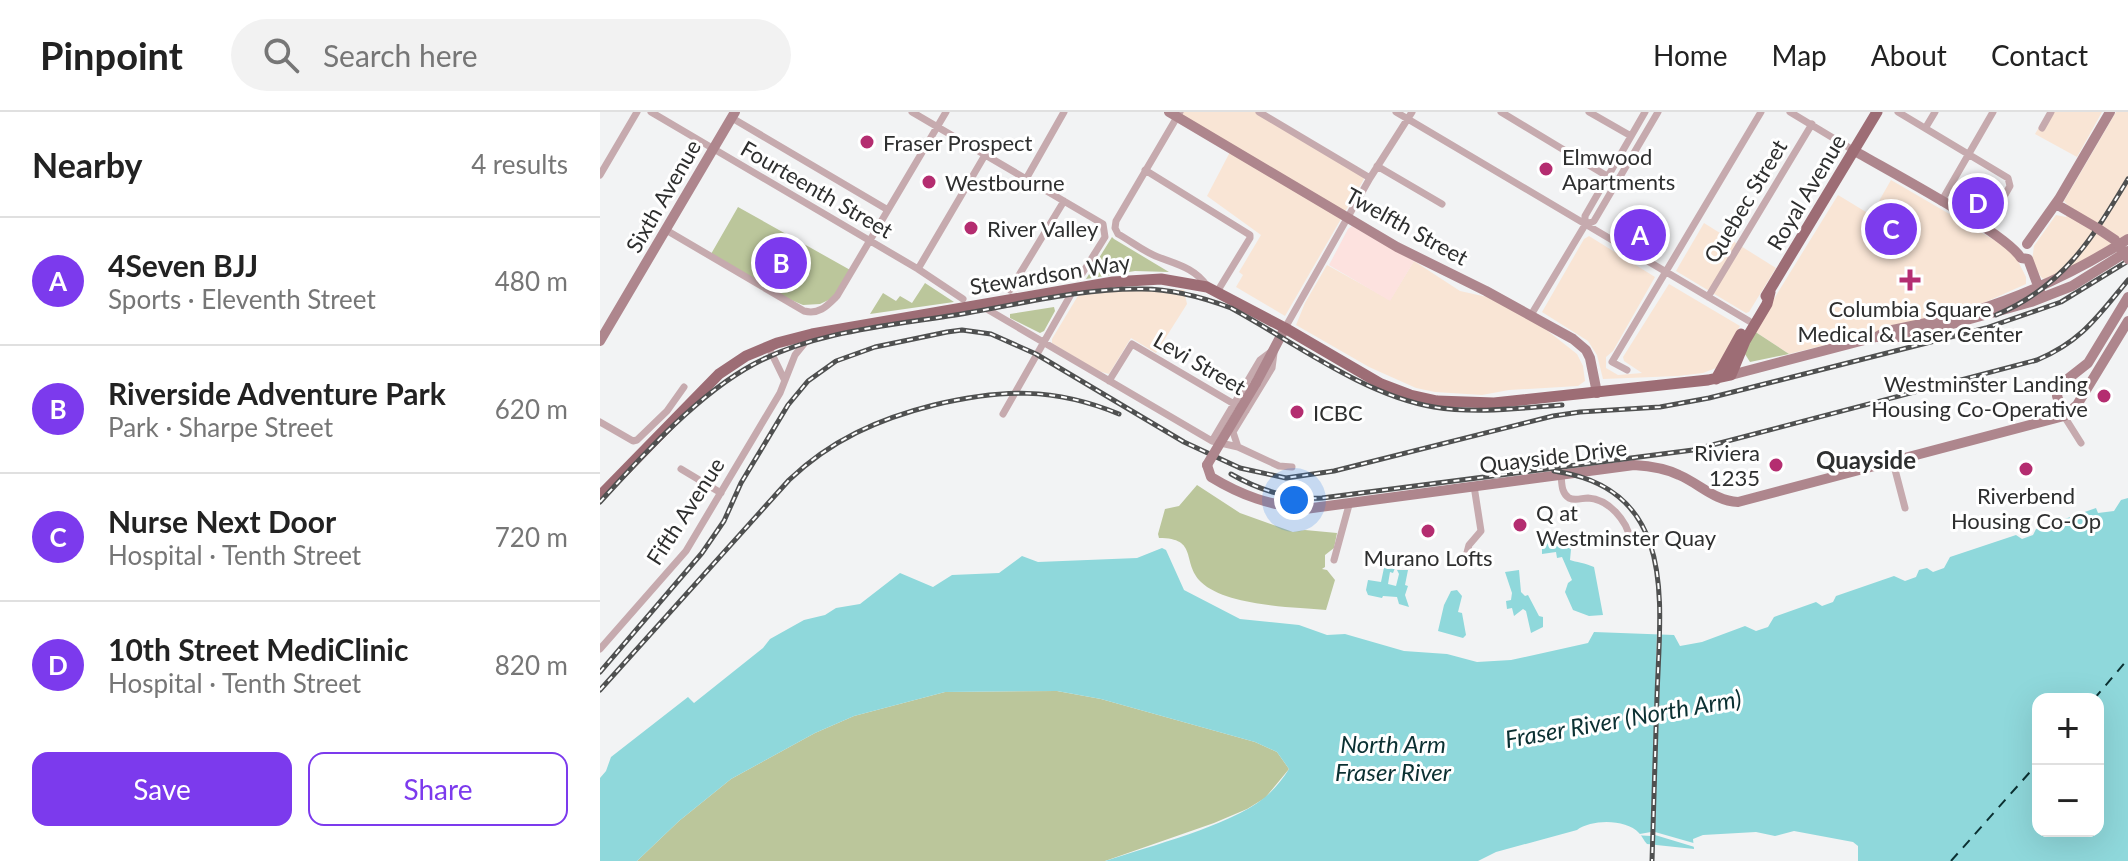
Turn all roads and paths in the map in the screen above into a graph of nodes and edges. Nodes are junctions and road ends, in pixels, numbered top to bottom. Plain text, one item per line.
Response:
1 (637, 112) edge
2 (651, 112) edge
3 (912, 112) edge
4 (946, 112) edge
5 (1064, 112) edge
6 (1259, 112) edge
7 (1396, 112) edge
8 (1501, 112) edge
9 (1589, 112) edge
10 (1645, 112) edge
11 (1658, 112) edge
12 (1761, 112) edge
13 (1790, 112) edge
14 (1877, 112) edge
15 (1898, 112) edge
16 (1935, 112) edge
17 (1993, 112) edge
18 (2051, 112) edge
19 (2110, 112) edge
20 (1176, 114) edge
21 (733, 115) edge
22 (1410, 116) edge
23 (1812, 124) junction
24 (937, 127) junction
25 (1926, 127) junction
26 (2042, 128) dead end
27 (1631, 136) junction
28 (713, 149) junction
29 (1853, 150) junction
30 (985, 155) junction
31 (1968, 155) junction
32 (1377, 166) junction
33 (1145, 170) junction
34 (600, 175) edge
35 (1607, 176) junction
36 (1370, 178) junction
37 (1026, 179) junction
38 (1064, 201) junction
39 (1941, 202) junction
40 (1442, 204) dead end
41 (2056, 204) junction
42 (888, 210) junction
43 (1350, 217) junction
44 (1585, 225) junction
45 (666, 230) junction
46 (1989, 230) junction
47 (2128, 239) edge
48 (870, 241) junction
49 (2024, 246) junction
50 (2128, 251) edge
51 (2128, 259) edge
52 (918, 269) junction
53 (1667, 272) junction
54 (1077, 283) junction
55 (2039, 287) junction
56 (1010, 290) dead end
57 (1212, 290) junction
58 (1770, 292) junction
59 (1708, 297) junction
60 (2128, 297) edge
61 (2043, 298) junction
62 (963, 299) dead end
63 (980, 305) junction
64 (1531, 315) junction
65 (1749, 321) junction
66 (2128, 321) edge
67 (1285, 328) junction
68 (812, 334) junction
69 (1876, 337) junction
70 (600, 341) edge
71 (1043, 341) junction
72 (768, 346) junction
73 (1274, 350) junction
74 (1627, 370) dead end
75 (1731, 375) junction
76 (1716, 379) junction
77 (784, 381) junction
78 (1109, 381) junction
79 (684, 387) dead end
80 (1597, 393) junction
81 (1235, 404) junction
82 (1246, 411) junction
83 (1003, 414) dead end
84 (2064, 416) junction
85 (600, 422) edge
86 (1212, 441) junction
87 (2081, 443) dead end
88 (1238, 447) junction
89 (1893, 462) junction
90 (1292, 467) dead end
91 (681, 469) dead end
92 (1561, 475) junction
93 (1474, 486) junction
94 (721, 493) junction
95 (600, 496) edge
96 (1349, 505) junction
97 (1905, 508) dead end
98 (1630, 539) dead end
99 (1334, 560) dead end
100 (1465, 560) dead end
101 (600, 649) edge

1 - 34 street
2 - 28 street, Fourteenth Street
3 - 24 street
4 - 24 street
5 - 37 street
6 - 36 street
7 - 22 street
8 - 35 street
9 - 27 street
10 - 27 street
11 - 44 street
12 - 53 street
13 - 23 street
14 - 29 main road, Royal Avenue
15 - 25 street
16 - 25 street
17 - 31 street
18 - 26 street
19 - 41 street
20 - 33 street
20 - 43 street, Twelfth Street
21 - 28 street, Sixth Avenue
21 - 42 street
22 - 32 street
22 - 44 street
23 - 29 street
23 - 59 street, Quebec Street
24 - 30 street
24 - 42 street
25 - 31 street
27 - 35 street
28 - 45 street, Sixth Avenue
28 - 48 street, Fourteenth Street
29 - 39 street
29 - 58 main road, Royal Avenue
30 - 37 street
30 - 52 street
31 - 39 street
31 - 46 street
32 - 36 street
32 - 40 street
33 - 57 street
33 - 57 street
35 - 44 street
36 - 43 street
37 - 38 street
38 - 54 street
38 - 56 street
39 - 46 street
41 - 49 street
41 - 51 street, bridge
42 - 48 street
43 - 64 street, Twelfth Street
43 - 67 street
44 - 53 street
44 - 64 street
45 - 48 street
45 - 70 street, Sixth Avenue
46 - 49 street
47 - 55 street
48 - 52 street, Fourteenth Street
49 - 55 street
50 - 61 street
52 - 62 street, Fourteenth Street
53 - 59 street
53 - 74 street
54 - 57 main road, Stewardson Way
54 - 63 main road, Stewardson Way
54 - 71 street
55 - 61 street
55 - 69 street
57 - 67 main road, Stewardson Way
58 - 65 main road, Royal Avenue
58 - 75 main road, Royal Avenue
59 - 65 street
60 - 84 street
61 - 69 street
63 - 68 main road, Stewardson Way
63 - 71 street
64 - 80 street, Twelfth Street
65 - 76 main road, Royal Avenue
66 - 84 street
67 - 73 street, Quayside Drive
67 - 80 main road, Stewardson Way
68 - 72 main road, Stewardson Way
68 - 77 street, Fifth Avenue
69 - 75 street
71 - 78 street
71 - 83 street
72 - 77 street
72 - 95 main road, Stewardson Way
73 - 81 street
73 - 82 street
73 - 96 street, Quayside Drive, bridge
75 - 76 main road, Stewardson Way
76 - 80 main road, Stewardson Way
77 - 94 street, Fifth Avenue
78 - 81 street, Levi Street
78 - 86 street
79 - 85 street
81 - 82 street, Levi Street
81 - 86 street
82 - 88 street
84 - 87 street
84 - 89 street, Quayside Drive
86 - 88 street
88 - 90 street
89 - 92 street, Quayside Drive
89 - 97 street
91 - 94 street
92 - 93 street, Quayside Drive
92 - 98 street
93 - 96 street, Quayside Drive
93 - 100 street
94 - 101 street, Fifth Avenue
96 - 99 street

